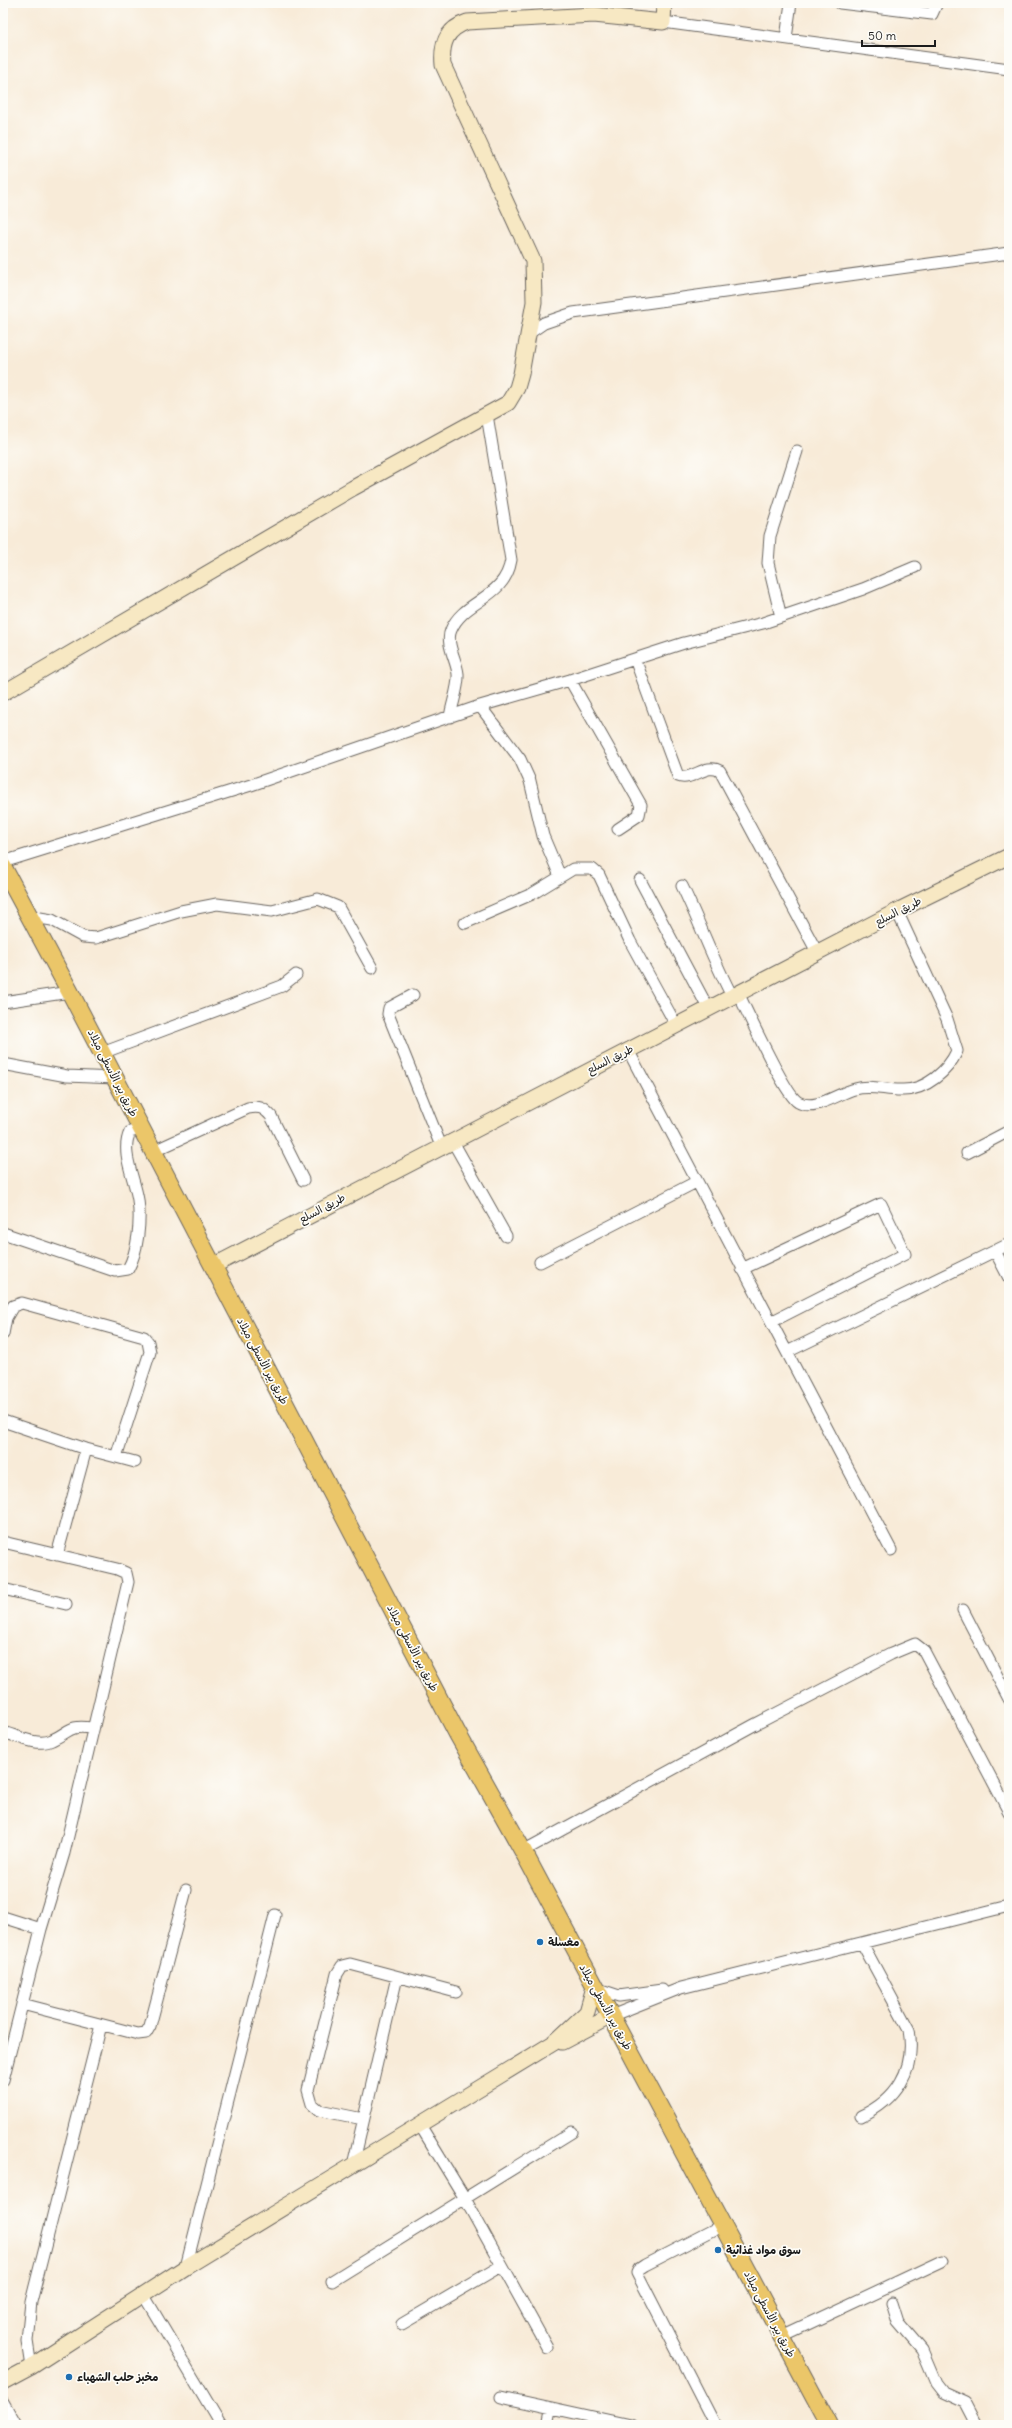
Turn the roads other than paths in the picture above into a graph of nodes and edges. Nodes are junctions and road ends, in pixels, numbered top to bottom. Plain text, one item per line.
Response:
1 (664, 3) edge
2 (791, 3) edge
3 (840, 3) edge
4 (937, 3) edge
5 (863, 4) edge
6 (663, 22) junction
7 (786, 38) junction
8 (1009, 68) edge
9 (1009, 253) edge
10 (528, 334) junction
11 (487, 415) junction
12 (797, 451) dead end
13 (915, 567) dead end
14 (781, 618) junction
15 (635, 659) junction
16 (570, 680) junction
17 (3, 693) edge
18 (480, 706) junction
19 (450, 716) junction
20 (618, 829) dead end
21 (1009, 856) edge
22 (3, 862) edge
23 (3, 867) edge
24 (560, 876) junction
25 (640, 880) dead end
26 (682, 886) dead end
27 (897, 911) junction
28 (28, 916) junction
29 (465, 923) dead end
30 (817, 952) junction
31 (372, 968) dead end
32 (296, 975) dead end
33 (70, 992) junction
34 (413, 995) dead end
35 (735, 995) junction
36 (3, 1002) edge
37 (708, 1008) junction
38 (676, 1025) junction
39 (628, 1050) junction
40 (102, 1053) junction
41 (3, 1064) edge
42 (115, 1078) junction
43 (142, 1129) junction
44 (1009, 1131) edge
45 (447, 1143) junction
46 (154, 1151) junction
47 (967, 1153) dead end
48 (304, 1180) dead end
49 (696, 1182) junction
50 (3, 1233) edge
51 (506, 1236) dead end
52 (1009, 1244) edge
53 (996, 1251) junction
54 (540, 1262) dead end
55 (213, 1266) junction
56 (742, 1269) junction
57 (1009, 1278) edge
58 (770, 1322) junction
59 (3, 1334) edge
60 (787, 1352) junction
61 (3, 1421) edge
62 (86, 1449) junction
63 (116, 1457) junction
64 (135, 1462) dead end
65 (3, 1542) edge
66 (891, 1550) dead end
67 (57, 1555) junction
68 (3, 1589) edge
69 (66, 1604) dead end
70 (963, 1610) dead end
71 (1009, 1698) edge
72 (92, 1728) junction
73 (3, 1732) edge
74 (1009, 1812) edge
75 (523, 1851) junction
76 (186, 1890) dead end
77 (1009, 1906) edge
78 (275, 1915) dead end
79 (3, 1917) edge
80 (41, 1929) junction
81 (862, 1943) junction
82 (397, 1977) junction
83 (594, 1987) junction
84 (680, 1988) junction
85 (456, 1992) dead end
86 (22, 2004) junction
87 (611, 2016) junction
88 (101, 2025) junction
89 (555, 2042) junction
90 (3, 2080) edge
91 (861, 2116) dead end
92 (363, 2119) junction
93 (420, 2125) junction
94 (572, 2132) dead end
95 (352, 2165) junction
96 (464, 2197) junction
97 (724, 2226) junction
98 (942, 2261) dead end
99 (502, 2266) junction
100 (186, 2267) junction
101 (332, 2281) dead end
102 (144, 2294) junction
103 (892, 2303) dead end
104 (402, 2324) dead end
105 (782, 2336) junction
106 (547, 2347) dead end
107 (31, 2367) junction
108 (3, 2382) edge
109 (501, 2397) dead end
110 (3, 2402) edge
111 (551, 2410) junction
112 (16, 2425) edge
113 (221, 2425) edge
114 (548, 2425) edge
115 (630, 2425) edge
116 (715, 2425) edge
117 (829, 2425) edge
118 (977, 2425) edge

1 - 6 street
2 - 7 street
3 - 5 street
4 - 5 street
6 - 7 street
6 - 10 street
7 - 8 street
9 - 10 street
10 - 11 street
11 - 17 street
11 - 19 street
12 - 14 street
13 - 14 street
14 - 15 street
15 - 16 street
15 - 30 street
16 - 18 street
16 - 20 street
18 - 19 street
18 - 24 street
19 - 22 street
21 - 27 street, طريق السلع
23 - 28 main road, طريق بير الأسطى ميلاد
24 - 29 street
24 - 38 street
25 - 37 street
26 - 35 street
27 - 30 street, طريق السلع
27 - 35 street
28 - 31 street
28 - 33 main road, طريق بير الأسطى ميلاد
30 - 35 street, طريق السلع
32 - 40 street
33 - 36 street
33 - 40 main road, طريق بير الأسطى ميلاد
34 - 45 street
35 - 37 street, طريق السلع
37 - 38 street, طريق السلع
38 - 39 street, طريق السلع
39 - 45 street, طريق السلع
39 - 49 street
40 - 42 main road, طريق بير الأسطى ميلاد
41 - 42 street
42 - 43 main road, طريق بير الأسطى ميلاد
43 - 46 main road, طريق بير الأسطى ميلاد
43 - 50 street
44 - 47 street
45 - 51 street
45 - 55 street, طريق السلع
46 - 48 street
46 - 55 main road, طريق بير الأسطى ميلاد
49 - 54 street
49 - 56 street
52 - 53 street
53 - 57 street
53 - 60 street
55 - 75 main road, طريق بير الأسطى ميلاد
56 - 58 street
56 - 58 street
58 - 60 street
59 - 63 street
60 - 66 street
61 - 62 street
62 - 63 street
62 - 67 street
63 - 64 street
65 - 67 street
67 - 72 street
68 - 69 street
70 - 71 street
72 - 73 street
72 - 80 street
74 - 75 street
75 - 83 main road, طريق بير الأسطى ميلاد
76 - 88 street
77 - 81 street
78 - 100 street
79 - 80 street
80 - 86 street
81 - 84 street
81 - 91 street
82 - 85 street
82 - 92 street
82 - 92 street
83 - 84 street
83 - 87 main road, طريق بير الأسطى ميلاد
83 - 89 street
84 - 87 street
86 - 88 street
86 - 90 street
87 - 89 street
87 - 97 main road, طريق بير الأسطى ميلاد
88 - 107 street
89 - 93 street
92 - 95 street
93 - 95 street
93 - 96 street
94 - 96 street
95 - 100 street
96 - 99 street
96 - 101 street
97 - 105 main road, طريق بير الأسطى ميلاد
97 - 116 street
98 - 105 street
99 - 104 street
99 - 106 street
100 - 102 street
102 - 107 street
102 - 113 street
103 - 118 street
105 - 117 main road, طريق بير الأسطى ميلاد
107 - 108 street
109 - 111 street
110 - 112 street
111 - 114 street
111 - 115 street

